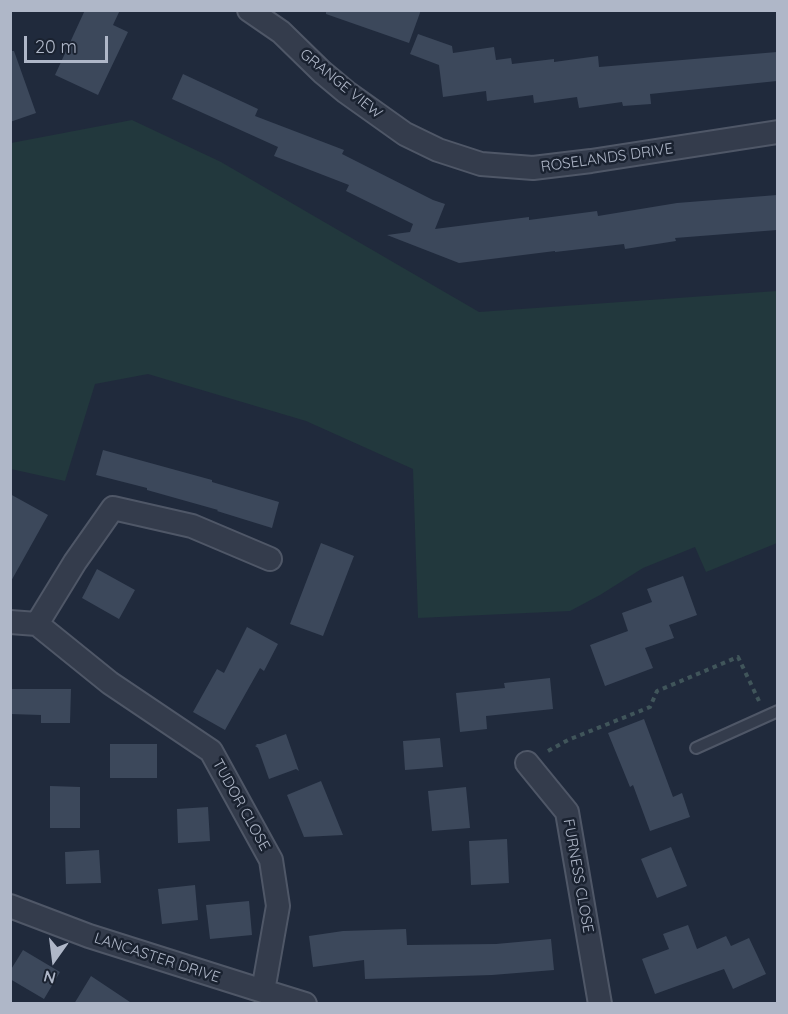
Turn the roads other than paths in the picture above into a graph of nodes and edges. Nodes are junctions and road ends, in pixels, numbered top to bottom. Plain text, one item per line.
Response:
1 (249, 10) edge
2 (777, 132) edge
3 (405, 134) joint
4 (270, 559) dead end
5 (10, 622) edge
6 (37, 624) junction
7 (777, 711) edge
8 (696, 748) dead end
9 (527, 763) road end
10 (10, 906) edge
11 (263, 991) junction
12 (305, 1004) edge
13 (600, 1004) edge

1 - 3 street, GRANGE VIEW
2 - 3 street, ROSELANDS DRIVE
4 - 6 street
5 - 6 street
6 - 11 street, TUDOR CLOSE
7 - 8 lane
9 - 13 street, FURNESS CLOSE
10 - 11 street, LANCASTER DRIVE
11 - 12 street, LANCASTER DRIVE

